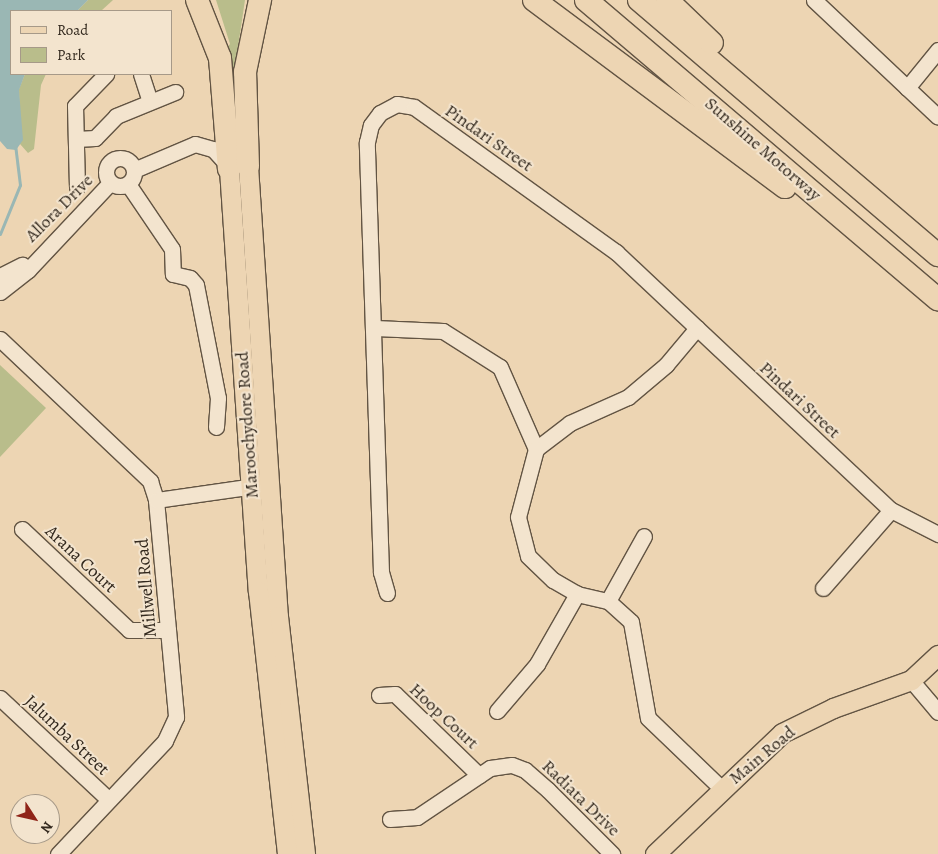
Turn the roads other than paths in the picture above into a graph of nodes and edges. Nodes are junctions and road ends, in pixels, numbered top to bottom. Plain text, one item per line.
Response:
1 (198, 0) edge
2 (260, 0) edge
3 (534, 0) edge
4 (586, 0) edge
5 (639, 0) edge
6 (667, 0) edge
7 (814, 0) edge
8 (938, 50) edge
9 (105, 75) edge
10 (141, 75) edge
11 (907, 88) junction
12 (175, 92) dead end
13 (150, 102) junction
14 (938, 117) edge
15 (76, 139) junction
16 (239, 167) junction
17 (131, 177) junction
18 (110, 183) junction
19 (77, 187) dead end
20 (903, 225) junction
21 (860, 233) junction
22 (938, 255) edge
23 (35, 260) junction
24 (0, 276) edge
25 (0, 292) edge
26 (938, 300) edge
27 (376, 328) junction
28 (697, 328) junction
29 (0, 339) edge
30 (216, 427) dead end
31 (536, 449) junction
32 (259, 485) junction
33 (156, 500) junction
34 (891, 510) junction
35 (22, 529) dead end
36 (938, 534) edge
37 (644, 536) dead end
38 (823, 588) dead end
39 (386, 592) dead end
40 (577, 594) junction
41 (608, 601) junction
42 (168, 630) junction
43 (938, 655) edge
44 (911, 680) junction
45 (378, 695) dead end
46 (0, 698) edge
47 (497, 710) dead end
48 (938, 712) edge
49 (479, 775) junction
50 (722, 789) junction
51 (108, 800) junction
52 (390, 819) dead end
53 (61, 853) edge
54 (287, 854) edge
55 (305, 854) edge
56 (612, 854) edge
57 (655, 854) edge

1 - 16 highway, Maroochydore Road
2 - 16 highway, Maroochydore Road
3 - 21 highway
4 - 21 highway, Sunshine Motorway
5 - 20 highway, Sunshine Motorway
6 - 20 highway
7 - 11 street
8 - 11 street
9 - 15 street
10 - 13 street
11 - 14 street
12 - 13 street
13 - 15 street
15 - 19 street
16 - 17 street
16 - 32 main road, Maroochydore Road
17 - 18 street
17 - 18 street
17 - 30 street
18 - 23 street, Allora Drive
20 - 22 highway, Sunshine Motorway
21 - 26 highway, Sunshine Motorway
23 - 24 street, Allora Drive
23 - 25 street, Allora Drive
27 - 28 street, Pindari Street
27 - 31 street
27 - 39 street, Pindari Street
28 - 31 street
28 - 34 street, Pindari Street
29 - 33 street, Millwell Road
31 - 40 street
32 - 33 street
32 - 54 main road, Maroochydore Road
32 - 55 main road, Maroochydore Road
33 - 42 street, Millwell Road
34 - 36 street, Pindari Street
34 - 38 street
35 - 42 street, Arana Court
37 - 41 street
40 - 41 street
40 - 47 street
41 - 50 street
42 - 51 street, Millwell Road
43 - 44 main road, Main Road
44 - 48 street
44 - 50 main road, Main Road
45 - 49 street, Hoop Court
46 - 51 street, Jalumba Street
49 - 52 street, Radiata Drive
49 - 56 street, Radiata Drive
50 - 57 main road, Main Road
51 - 53 street, Millwell Road

